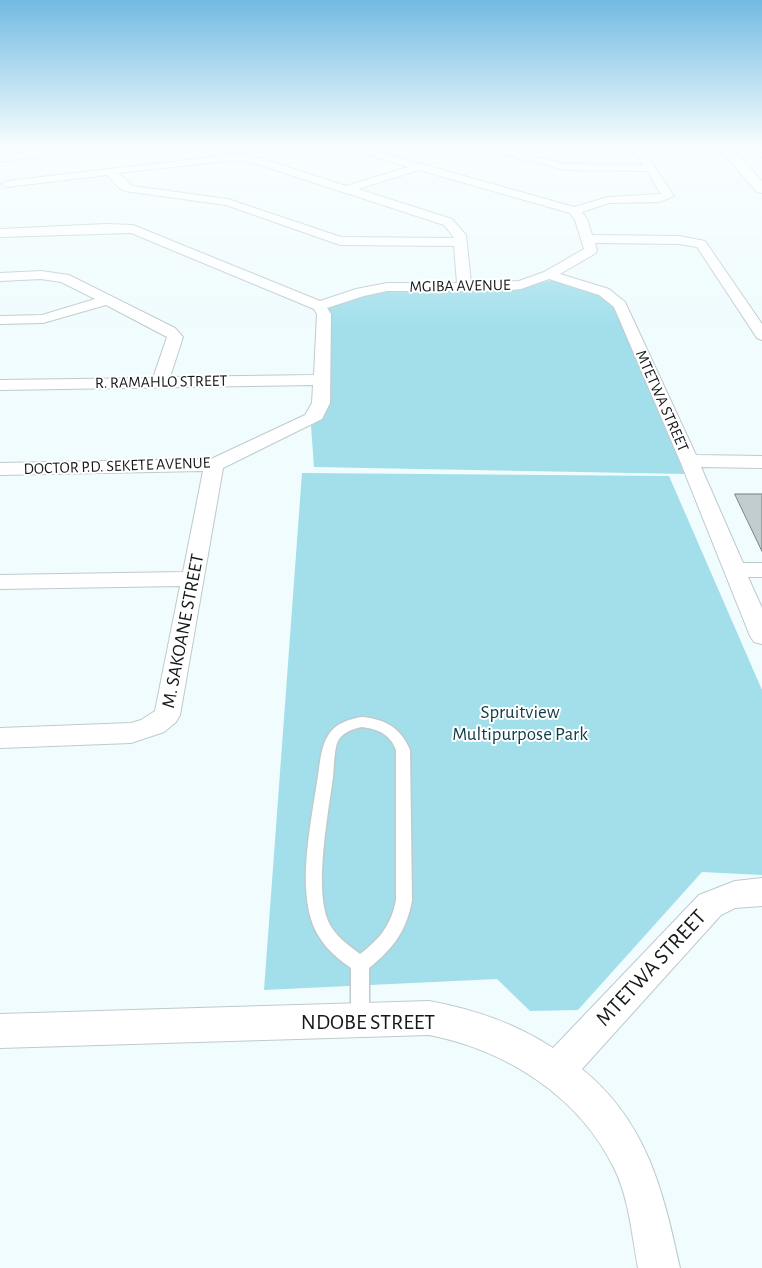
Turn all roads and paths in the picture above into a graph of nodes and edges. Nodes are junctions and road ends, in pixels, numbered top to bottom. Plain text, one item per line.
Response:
1 (243, 207) edge
2 (405, 207) edge
3 (560, 207) edge
4 (587, 207) edge
5 (574, 211) junction
6 (0, 233) edge
7 (588, 239) junction
8 (459, 242) junction
9 (549, 275) junction
10 (0, 277) edge
11 (464, 287) junction
12 (107, 300) junction
13 (319, 306) junction
14 (0, 320) edge
15 (762, 335) edge
16 (322, 380) junction
17 (160, 382) junction
18 (0, 385) edge
19 (689, 461) junction
20 (762, 462) edge
21 (214, 465) junction
22 (0, 470) edge
23 (733, 570) junction
24 (762, 570) edge
25 (193, 579) junction
26 (0, 582) edge
27 (762, 636) edge
28 (0, 738) edge
29 (762, 892) edge
30 (360, 964) junction
31 (360, 1020) junction
32 (0, 1032) edge
33 (556, 1071) junction
34 (659, 1268) edge

1 - 8 street
2 - 8 street
3 - 5 street
4 - 5 street
5 - 7 street
6 - 13 street
7 - 9 street, MGIBA AVENUE
7 - 15 street
8 - 11 street
9 - 11 street, MGIBA AVENUE
9 - 19 street, MTETWA STREET
10 - 12 street
11 - 13 street, MGIBA AVENUE
12 - 14 street
12 - 17 street
13 - 16 street, DOCTOR P.D. SEKETE AVENUE
16 - 17 street, R. RAMAHLO STREET
16 - 21 street, DOCTOR P.D. SEKETE AVENUE
17 - 18 street, R. RAMAHLO STREET
19 - 20 street
19 - 23 street, MTETWA STREET
21 - 22 street, DOCTOR P.D. SEKETE AVENUE
21 - 25 street, M. SAKOANE STREET
23 - 24 street
23 - 27 street, MTETWA STREET
25 - 26 street
25 - 28 street, M. SAKOANE STREET
29 - 33 street, MTETWA STREET
30 - 30 lane
30 - 31 lane
31 - 32 street, NDOBE STREET
31 - 33 street, NDOBE STREET
33 - 34 street, NDOBE STREET

